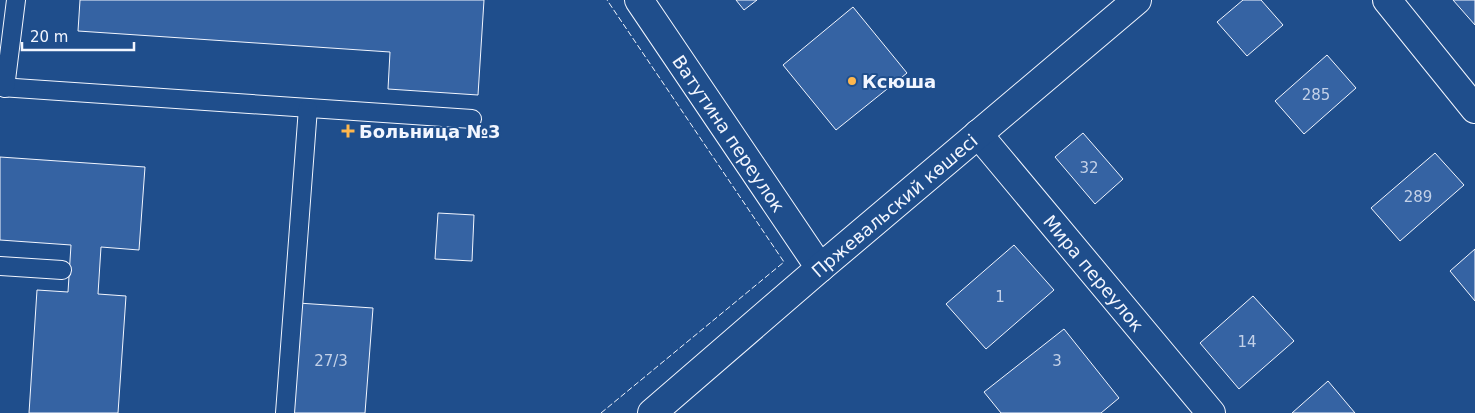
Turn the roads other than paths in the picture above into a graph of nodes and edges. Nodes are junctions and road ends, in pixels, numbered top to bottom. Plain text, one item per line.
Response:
1 (16, 0) edge
2 (639, 0) edge
3 (1136, 0) edge
4 (1387, 0) edge
5 (2, 87) edge
6 (308, 108) junction
7 (1475, 109) edge
8 (472, 119) dead end
9 (978, 134) junction
10 (0, 266) edge
11 (820, 268) junction
12 (62, 270) dead end
13 (286, 413) edge
14 (652, 413) edge
15 (1211, 413) edge

1 - 5 lane
2 - 11 street, Ватутина переулок
3 - 9 street, Пржевальский көшесі
4 - 7 street
5 - 6 lane
6 - 8 lane
6 - 13 lane
9 - 11 street, Пржевальский көшесі
9 - 15 street, Мира переулок
10 - 12 lane
11 - 14 street, Пржевальский көшесі

